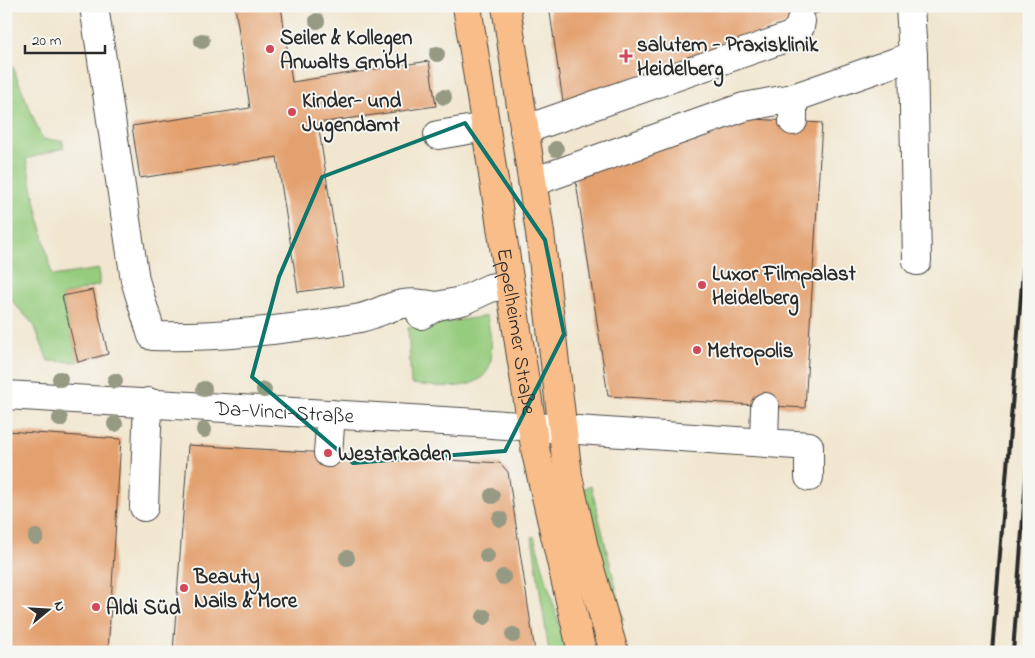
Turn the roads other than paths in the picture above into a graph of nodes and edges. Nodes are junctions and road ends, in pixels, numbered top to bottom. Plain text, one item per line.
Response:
1 (94, 6) edge
2 (467, 6) edge
3 (506, 6) edge
4 (910, 6) edge
5 (801, 21) dead end
6 (913, 56) junction
7 (486, 127) junction
8 (524, 130) junction
9 (438, 135) dead end
10 (533, 182) junction
11 (917, 261) dead end
12 (510, 284) junction
13 (6, 395) edge
14 (148, 402) junction
15 (766, 407) dead end
16 (331, 414) junction
17 (532, 427) junction
18 (562, 429) junction
19 (764, 442) junction
20 (328, 453) dead end
21 (809, 477) dead end
22 (144, 507) dead end
23 (582, 652) edge
24 (614, 652) edge

1 - 12 street
2 - 7 main road, Eppelheimer Straße
3 - 8 main road, Eppelheimer Straße
4 - 6 street
5 - 8 street
6 - 10 street
6 - 11 street
7 - 9 street
7 - 12 main road, Eppelheimer Straße
8 - 10 main road, Eppelheimer Straße
10 - 18 main road, Eppelheimer Straße
12 - 17 main road, Eppelheimer Straße
13 - 14 street, Da-Vinci-Straße
14 - 16 street, Da-Vinci-Straße
14 - 22 street
15 - 19 street
16 - 17 street, Da-Vinci-Straße
16 - 20 street
17 - 18 street, Da-Vinci-Straße
17 - 23 main road, Eppelheimer Straße
18 - 19 street, Da-Vinci-Straße
18 - 24 main road, Eppelheimer Straße
19 - 21 street, Da-Vinci-Straße

